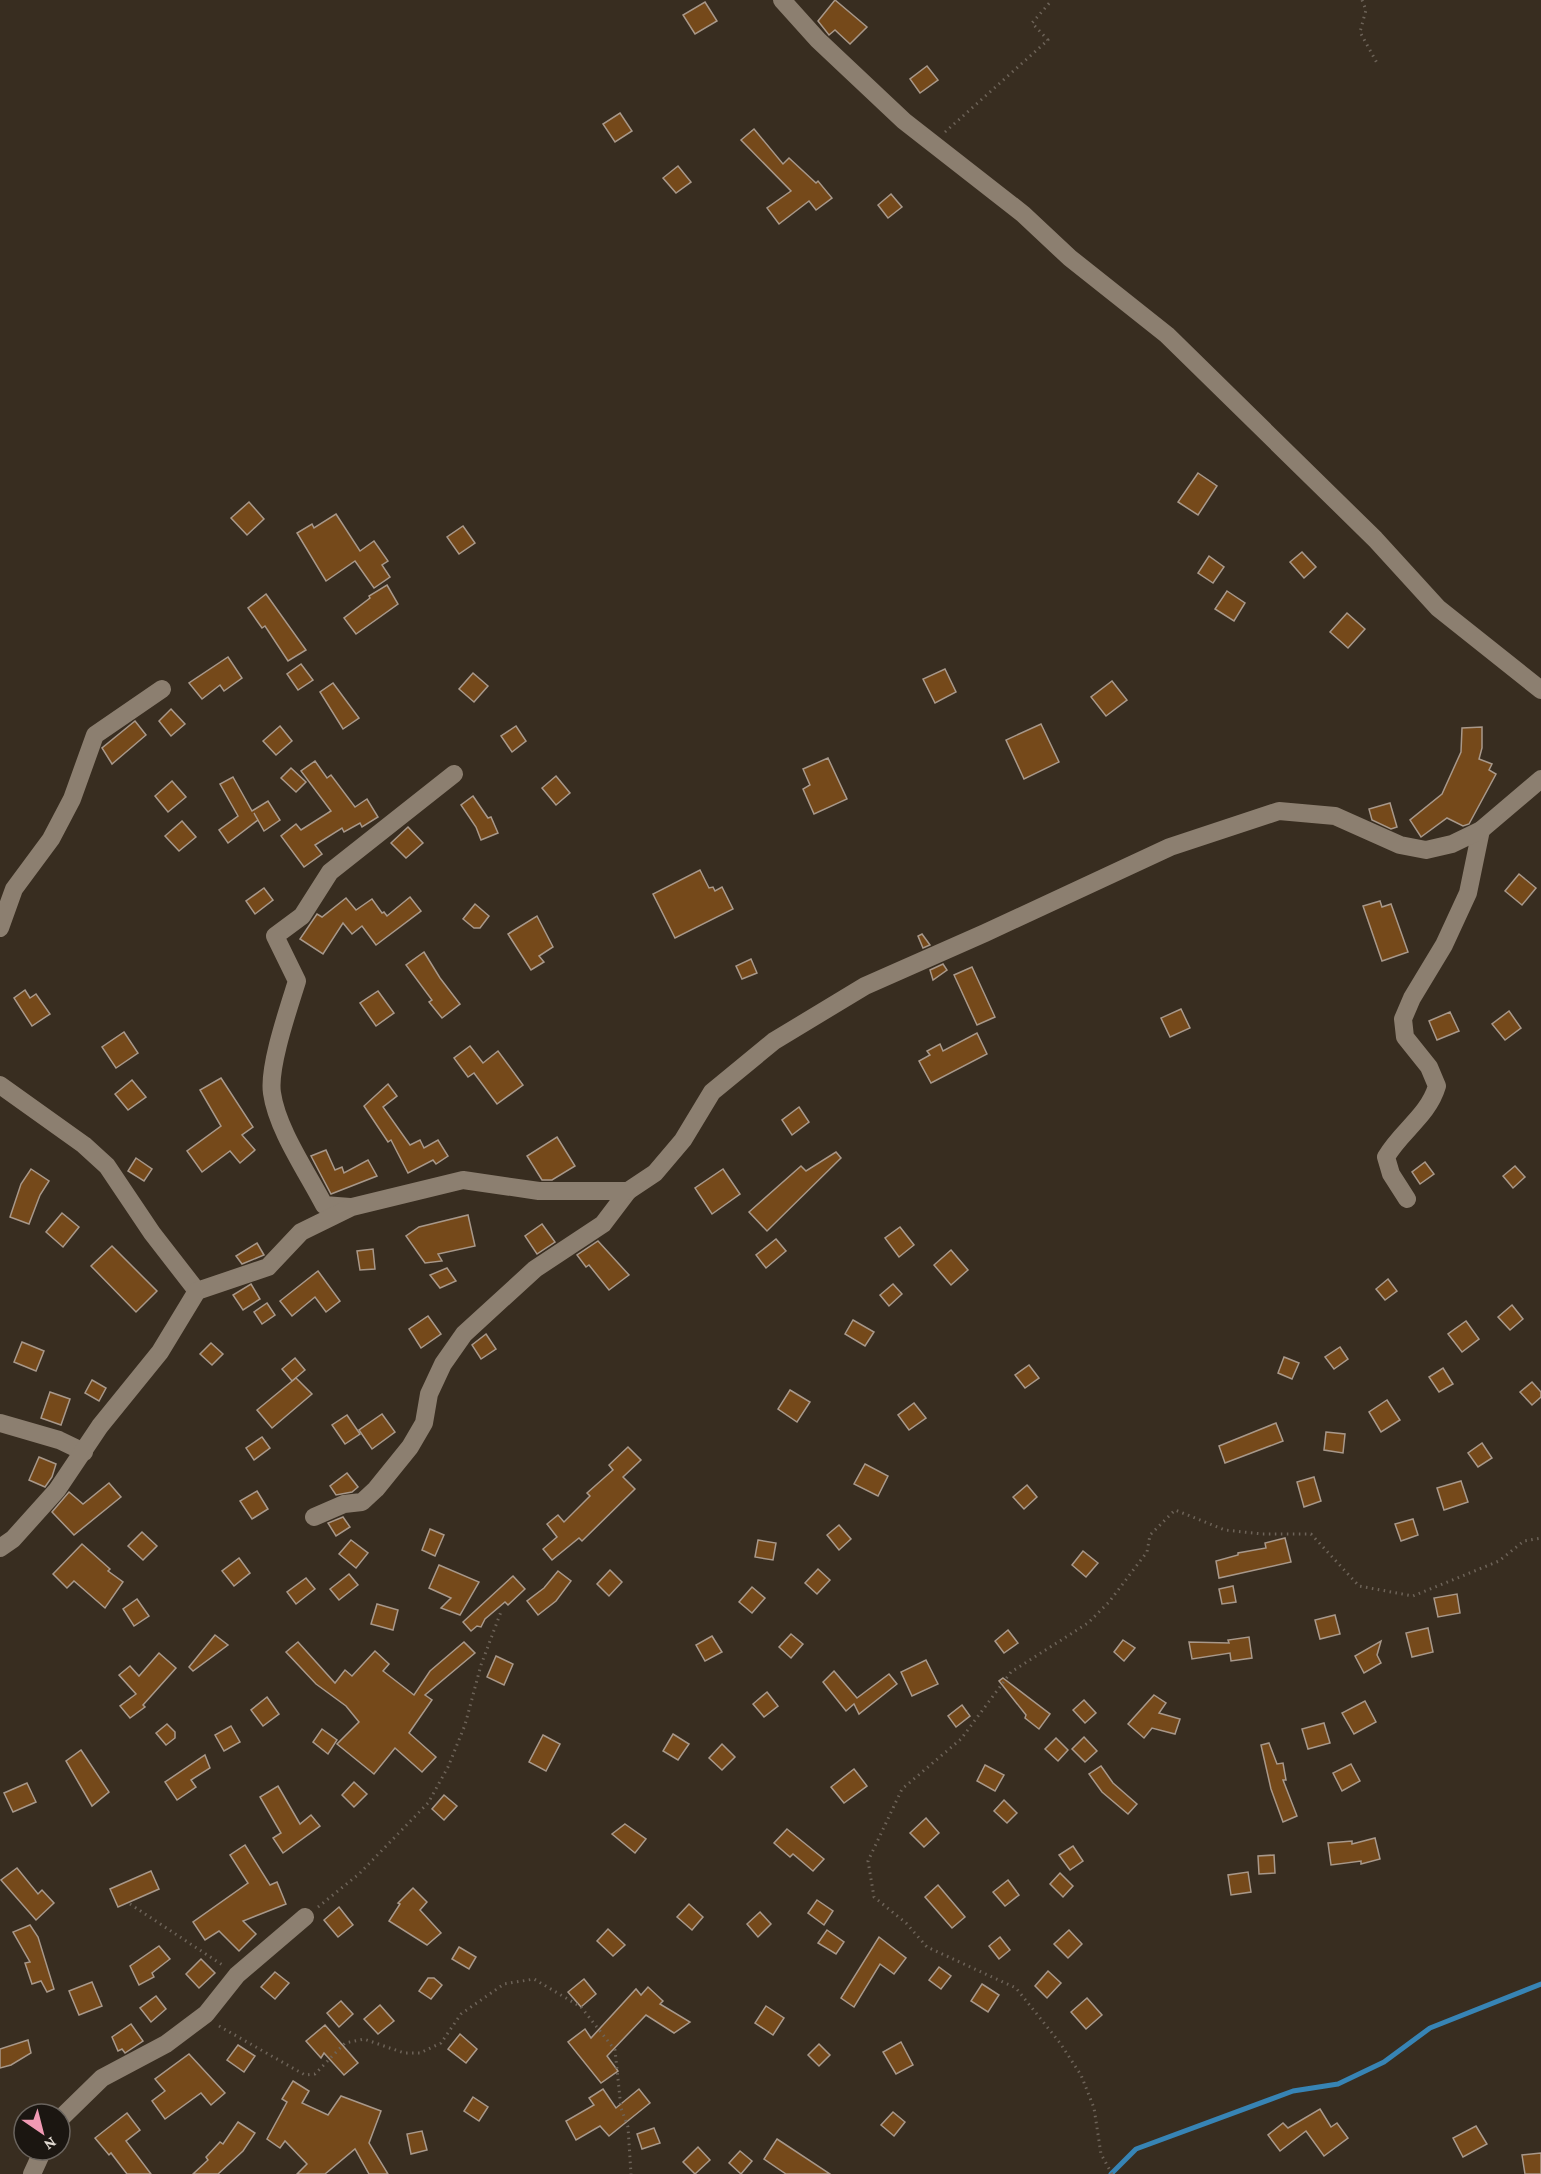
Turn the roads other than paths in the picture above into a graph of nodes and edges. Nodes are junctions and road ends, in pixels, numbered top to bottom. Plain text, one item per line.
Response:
1 (782, 0) edge
2 (162, 689) dead end
3 (1541, 690) edge
4 (454, 774) dead end
5 (1541, 779) edge
6 (1481, 830) junction
7 (0, 928) edge
8 (0, 1085) edge
9 (628, 1191) junction
10 (1407, 1199) dead end
11 (352, 1207) junction
12 (197, 1291) junction
13 (0, 1423) edge
14 (84, 1452) junction
15 (314, 1517) dead end
16 (0, 1548) edge
17 (304, 1917) road end
18 (72, 2108) edge

1 - 3 street
2 - 7 street
4 - 11 street
5 - 6 street
6 - 9 street
6 - 10 street
8 - 12 street
9 - 11 street
9 - 15 street
11 - 12 street
12 - 14 street
13 - 14 street
14 - 16 street
17 - 18 street

